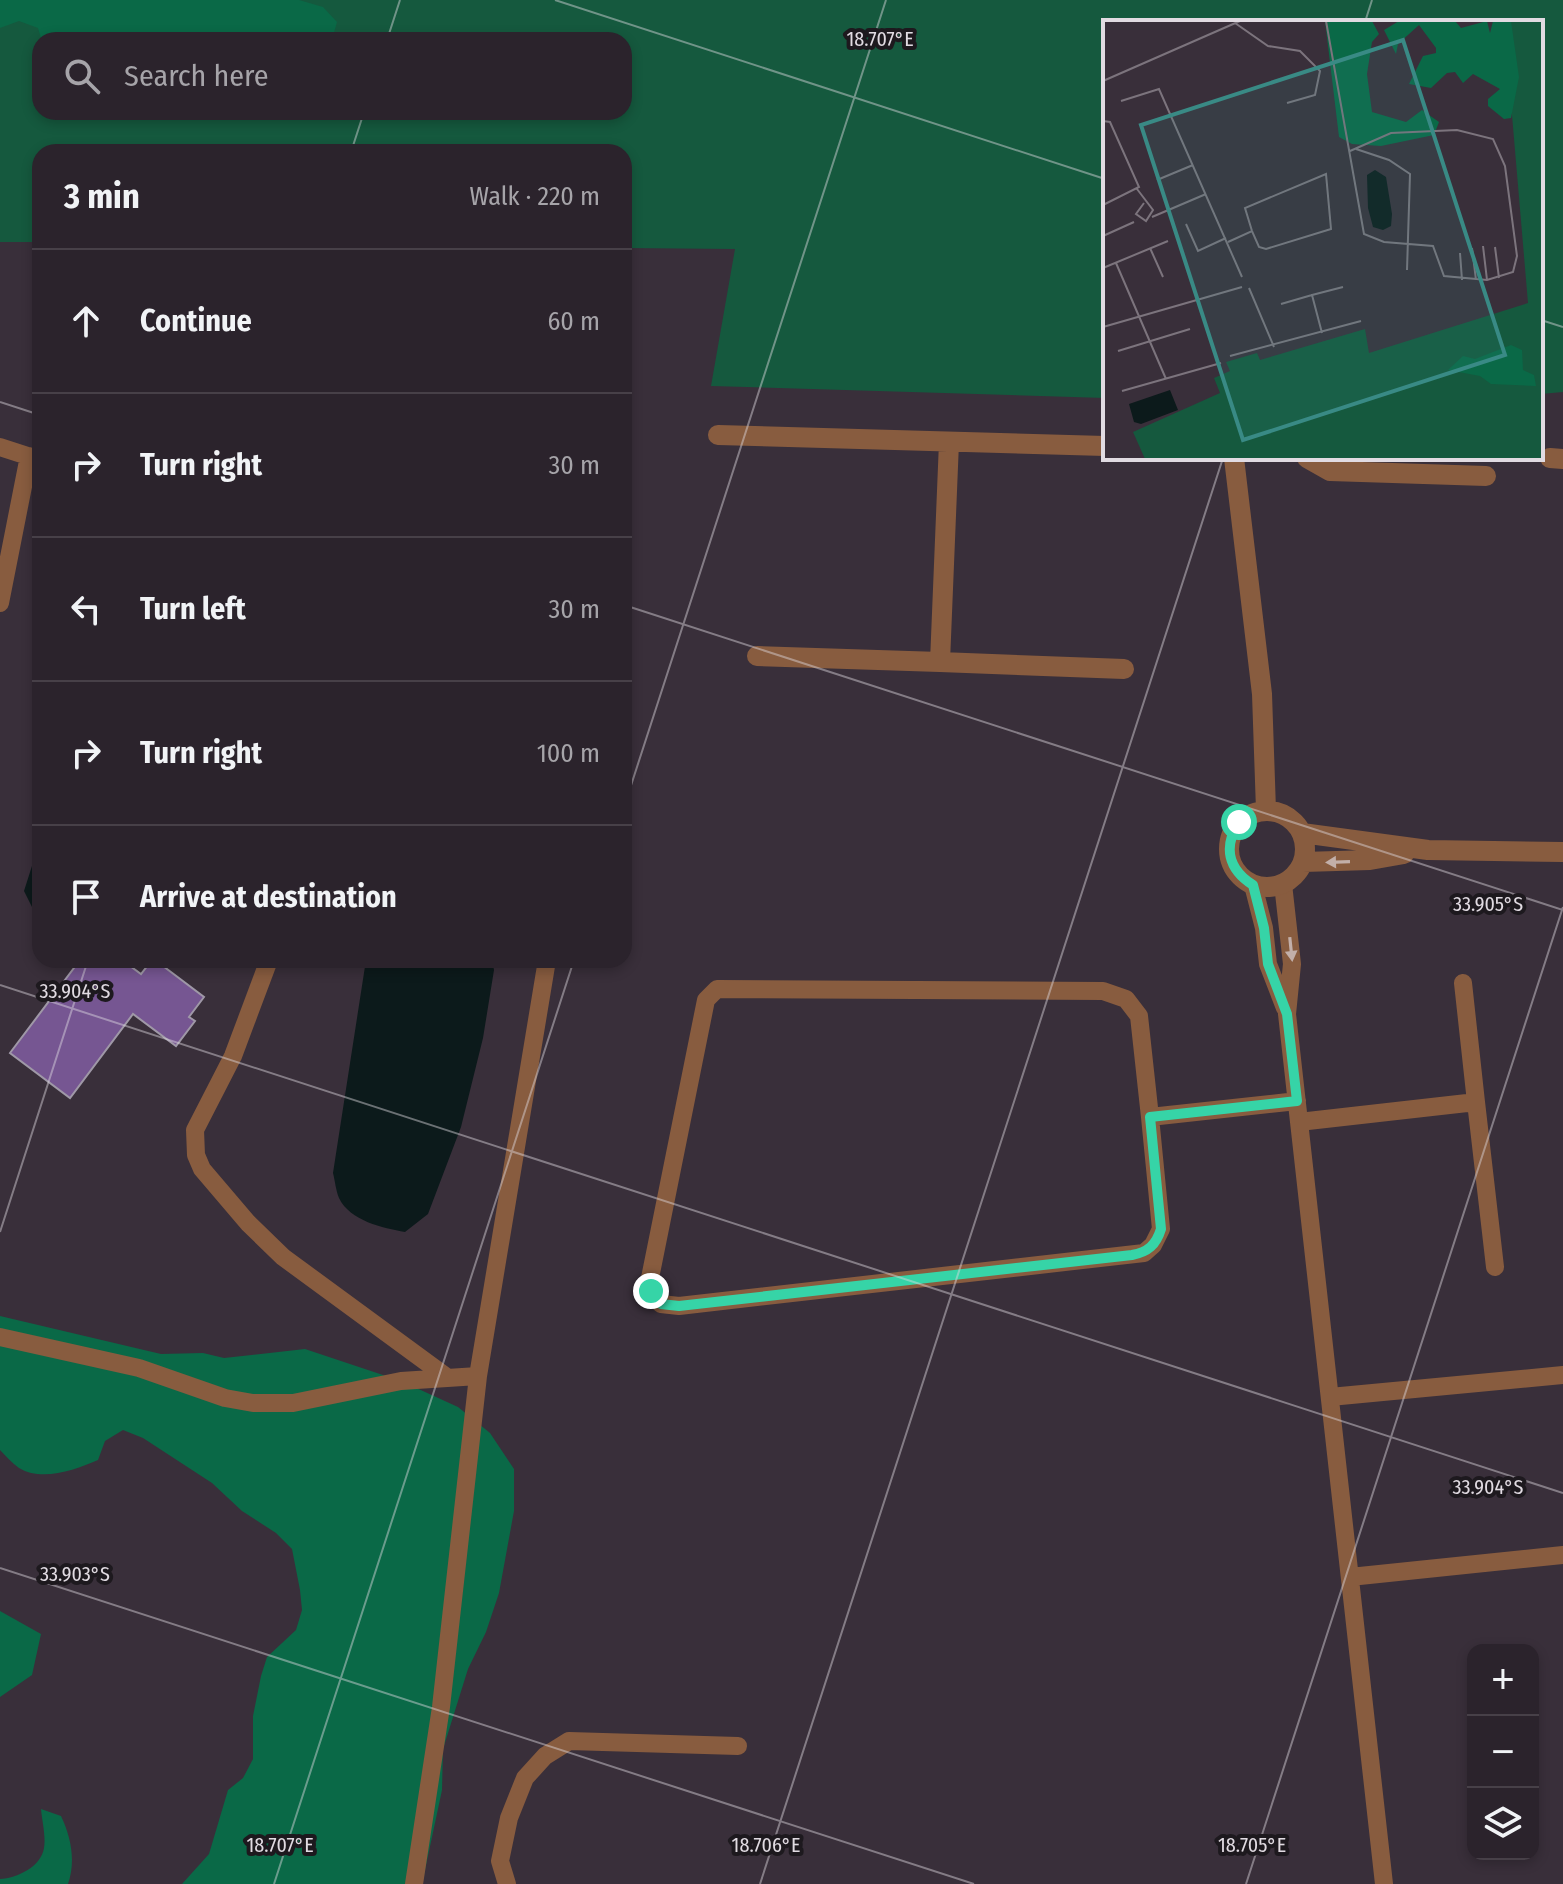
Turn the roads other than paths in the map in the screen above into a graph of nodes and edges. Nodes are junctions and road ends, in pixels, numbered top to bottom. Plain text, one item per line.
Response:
1 (718, 435) dead end
2 (949, 442) junction
3 (1103, 446) edge
4 (0, 447) edge
5 (32, 457) edge
6 (1234, 460) edge
7 (1311, 460) edge
8 (32, 467) edge
9 (1486, 476) dead end
10 (0, 603) edge
11 (757, 656) dead end
12 (940, 662) junction
13 (1124, 669) dead end
14 (1266, 810) junction
15 (1302, 833) junction
16 (1428, 850) junction
17 (1563, 852) edge
18 (1303, 862) junction
19 (1283, 884) junction
20 (1253, 885) junction
21 (266, 968) edge
22 (546, 968) edge
23 (1463, 983) dead end
24 (1287, 1014) junction
25 (1297, 1101) junction
26 (1476, 1102) junction
27 (1150, 1117) junction
28 (1299, 1122) junction
29 (1495, 1267) dead end
30 (0, 1337) edge
31 (1563, 1375) edge
32 (478, 1376) junction
33 (448, 1378) junction
34 (1330, 1397) junction
35 (1563, 1555) edge
36 (1350, 1577) junction
37 (738, 1746) dead end
38 (414, 1884) edge
39 (507, 1884) edge
40 (1384, 1884) edge

1 - 2 street
2 - 3 street
2 - 12 street
4 - 5 lane
6 - 14 street
7 - 9 street
8 - 10 lane
11 - 12 street
12 - 13 street
14 - 15 street
14 - 20 street
15 - 16 street
15 - 18 street
16 - 17 street
16 -> 18 street
18 - 19 street
19 - 20 street
19 -> 24 lane
20 - 24 lane
21 - 33 lane
22 - 32 lane
23 - 26 lane
24 - 25 lane
25 - 27 lane
25 - 28 lane
26 - 28 lane
26 - 29 lane
27 - 27 lane
28 - 34 lane
30 - 33 lane
31 - 34 lane
32 - 33 lane
32 - 38 lane
34 - 36 lane
35 - 36 lane
36 - 40 lane
37 - 39 lane

